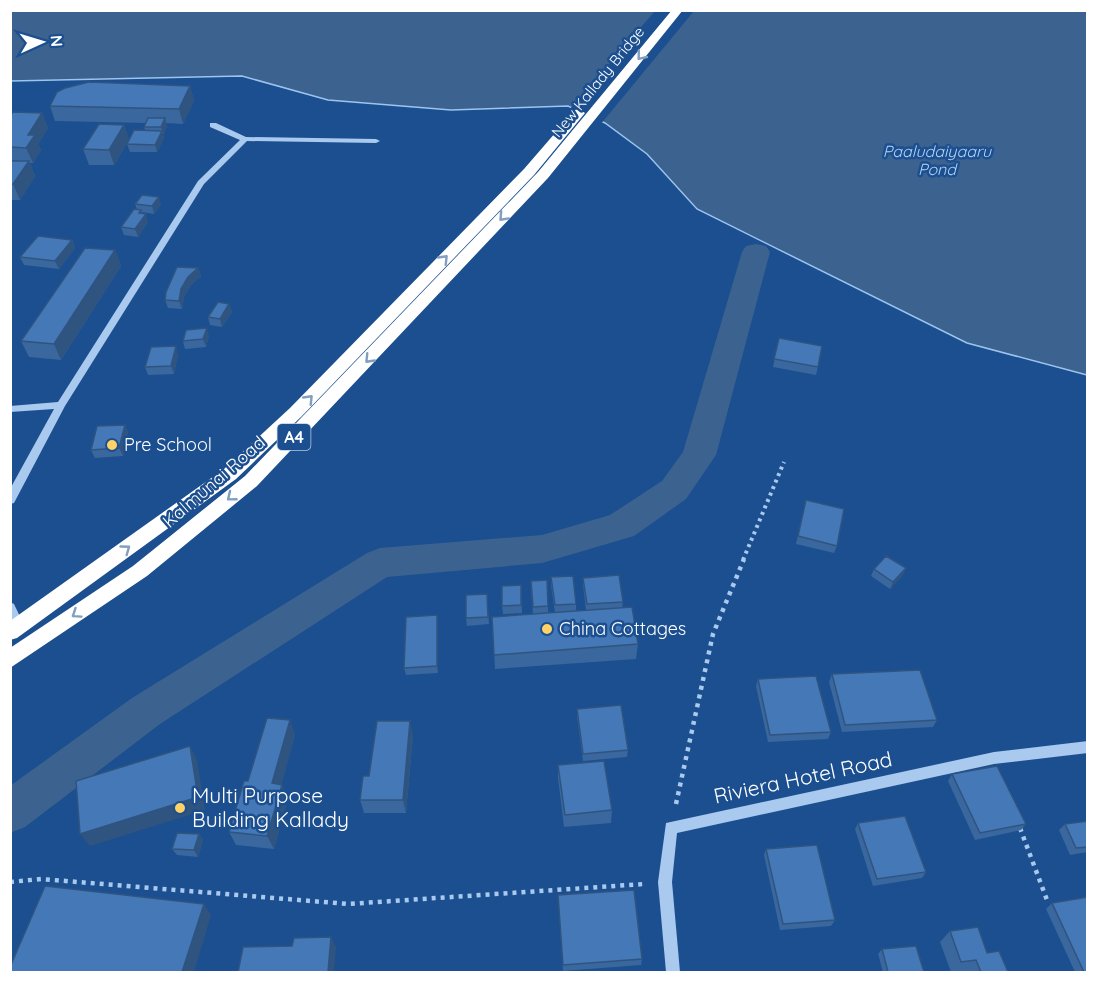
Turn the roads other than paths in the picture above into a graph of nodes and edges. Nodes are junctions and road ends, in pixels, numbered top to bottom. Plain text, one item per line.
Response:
1 (665, 10) edge
2 (678, 10) edge
3 (213, 125) dead end
4 (245, 139) junction
5 (376, 141) dead end
6 (536, 173) junction
7 (61, 405) junction
8 (10, 409) edge
9 (10, 500) edge
10 (10, 607) edge
11 (15, 630) edge
12 (10, 659) edge
13 (1088, 747) edge
14 (673, 972) edge

1 - 6 highway, New Kallady Bridge / A4
2 -> 6 highway, New Kallady Bridge / A4
3 - 4 street
4 - 5 street
4 - 7 street
11 -> 6 highway, Kalmunai Road / A4
6 -> 12 highway, Kalmunai Road / A4
7 - 8 street
7 - 9 street
10 - 11 street
13 - 14 street, Riviera Hotel Road

